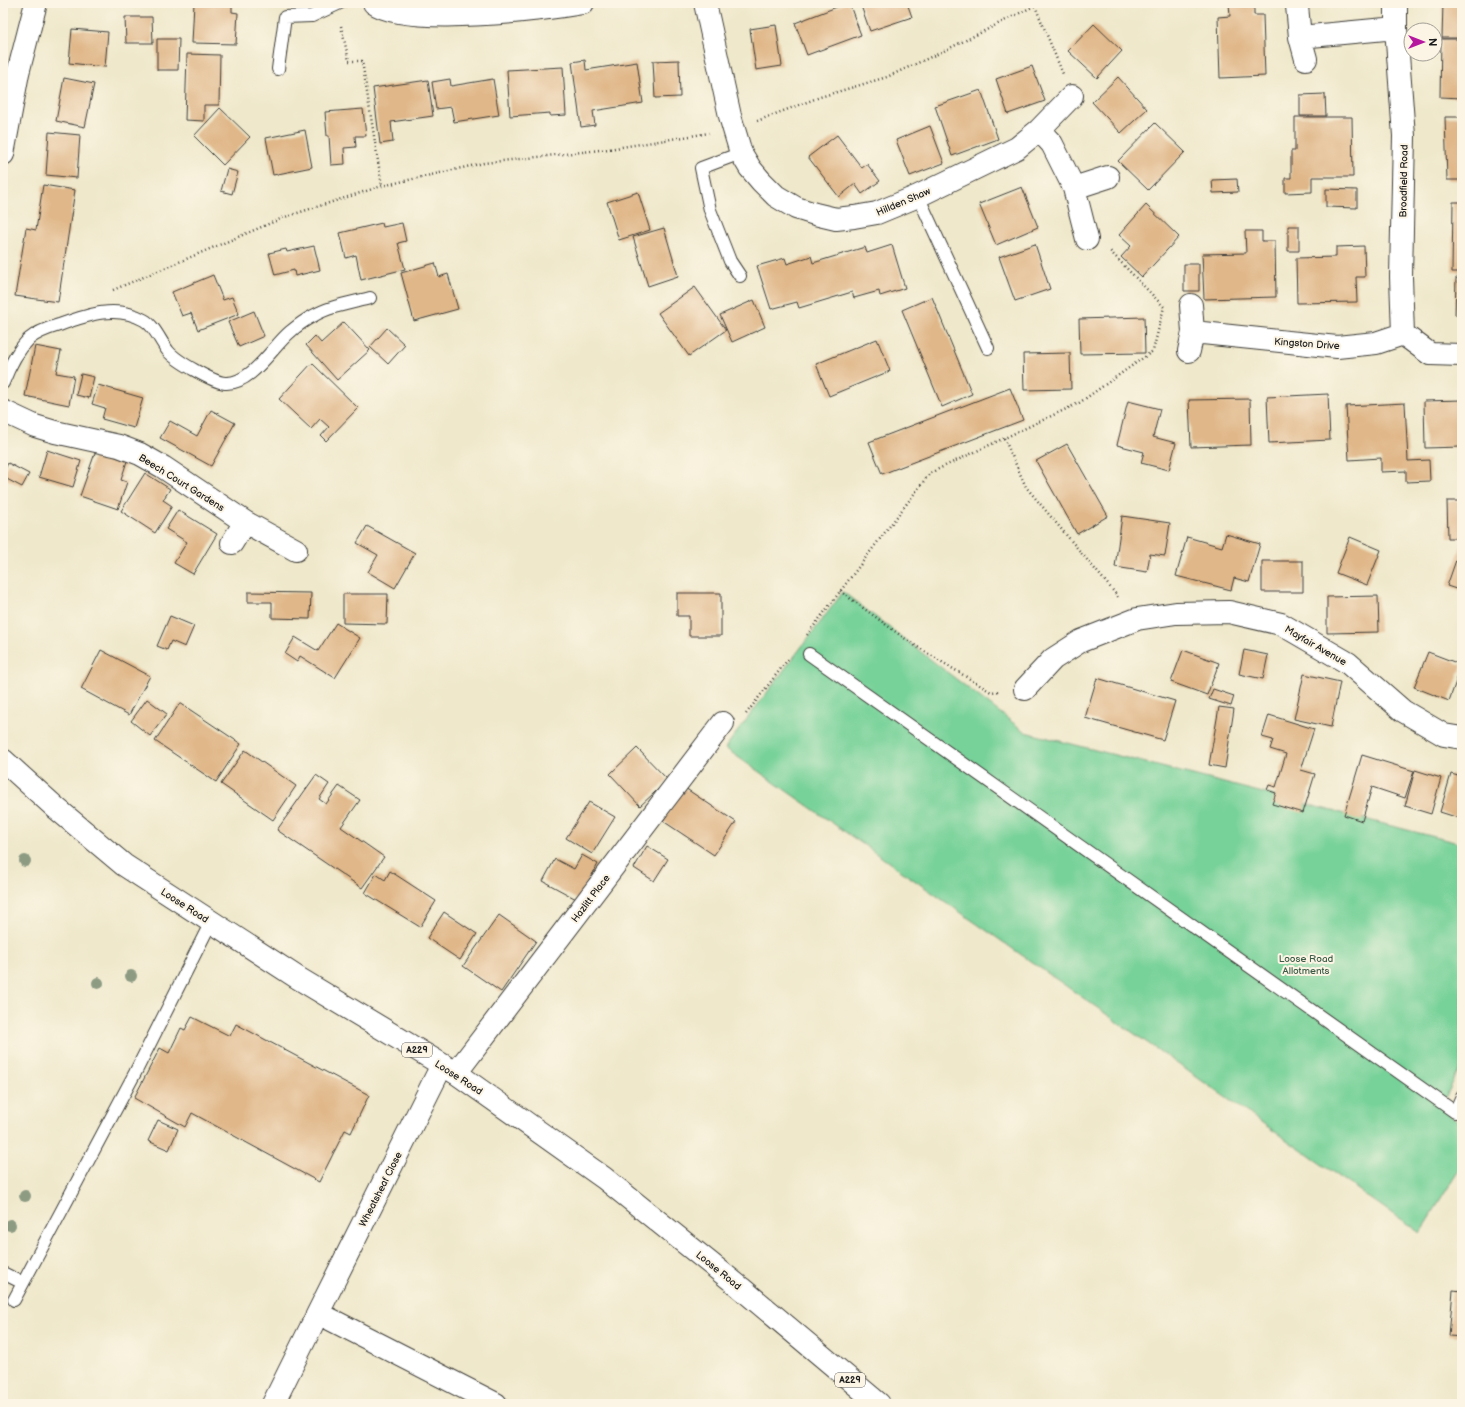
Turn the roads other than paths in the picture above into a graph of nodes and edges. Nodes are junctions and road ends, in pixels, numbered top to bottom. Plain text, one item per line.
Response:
1 (36, 3) edge
2 (374, 3) edge
3 (583, 3) edge
4 (705, 3) edge
5 (1396, 3) edge
6 (338, 4) edge
7 (1297, 6) dead end
8 (1396, 28) junction
9 (1300, 37) junction
10 (1306, 59) dead end
11 (278, 68) dead end
12 (1072, 96) road end
13 (1039, 130) junction
14 (4, 145) edge
15 (741, 153) junction
16 (1108, 176) dead end
17 (1074, 188) junction
18 (918, 196) junction
19 (1087, 239) road end
20 (740, 276) dead end
21 (370, 298) dead end
22 (1191, 305) dead end
23 (1403, 334) junction
24 (988, 348) dead end
25 (1462, 355) edge
26 (3, 383) edge
27 (3, 412) edge
28 (245, 522) junction
29 (232, 543) dead end
30 (296, 550) dead end
31 (809, 654) dead end
32 (1025, 688) road end
33 (723, 723) road end
34 (1462, 738) edge
35 (3, 760) edge
36 (211, 922) junction
37 (449, 1069) junction
38 (1462, 1096) edge
39 (3, 1273) edge
40 (23, 1283) junction
41 (14, 1300) dead end
42 (318, 1312) junction
43 (274, 1404) edge
44 (496, 1404) edge
45 (879, 1404) edge

1 - 14 main road
2 - 3 main road
4 - 15 main road, Hillden Shaw
5 - 8 main road, Broadfield Road
6 - 11 lane
7 - 9 main road
8 - 9 main road
8 - 23 main road, Broadfield Road
9 - 10 main road
12 - 13 main road, Hillden Shaw
13 - 17 main road
13 - 18 main road, Hillden Shaw
15 - 18 main road, Hillden Shaw
15 - 20 lane
16 - 17 main road
17 - 19 main road
18 - 24 lane
21 - 26 lane
22 - 23 main road, Kingston Drive
23 - 25 main road
27 - 28 main road, Beech Court Gardens
28 - 29 main road
28 - 30 main road, Beech Court Gardens
31 - 38 lane
32 - 34 main road, Mayfair Avenue
33 - 37 main road, Hazlitt Place
35 - 36 main road, Loose Road / A229
36 - 37 main road, Loose Road / A229
36 - 40 lane
37 - 42 main road, Wheatsheaf Close
37 - 45 main road, Loose Road / A229
39 - 40 lane
40 - 41 lane
42 - 43 main road, Wheatsheaf Close
42 - 44 main road

